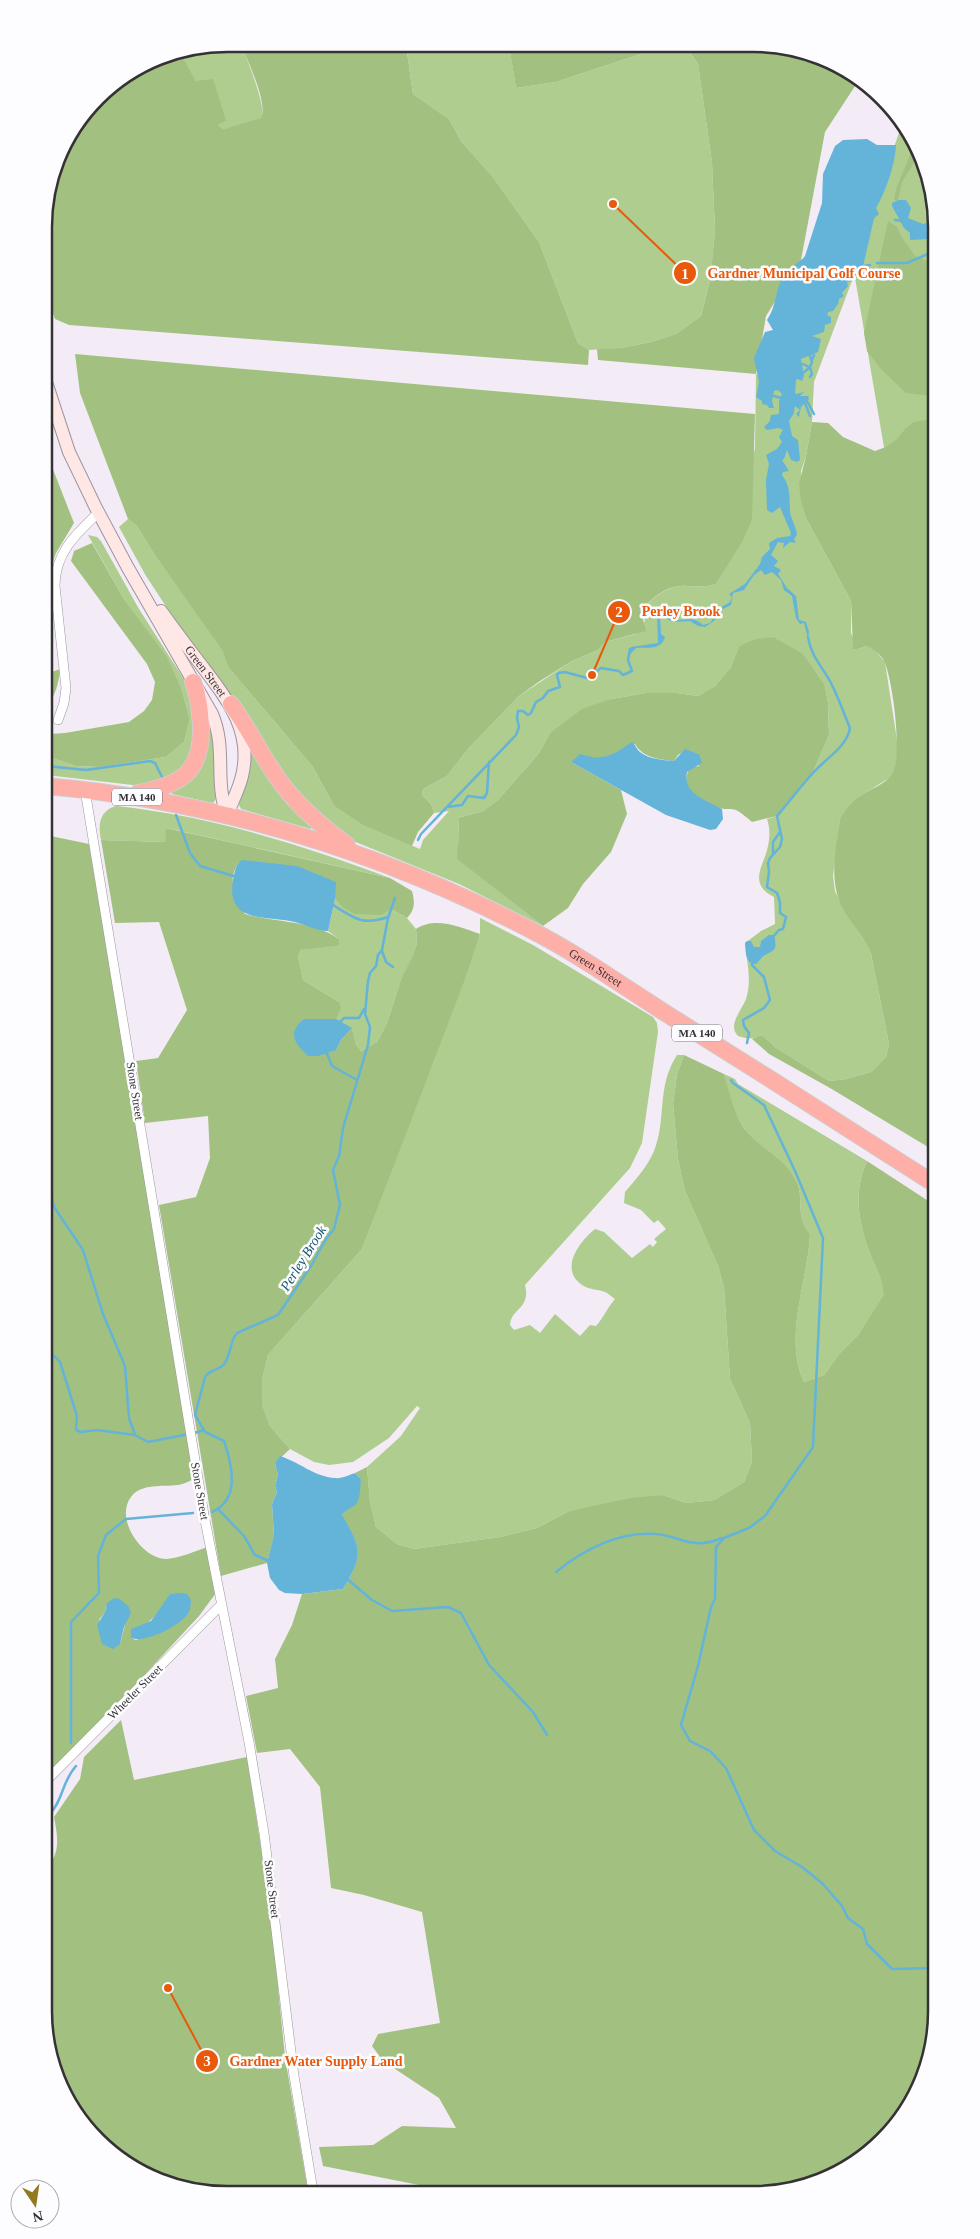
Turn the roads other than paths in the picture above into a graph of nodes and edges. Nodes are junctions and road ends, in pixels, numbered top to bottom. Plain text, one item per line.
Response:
1 (53, 402) edge
2 (98, 513) junction
3 (114, 542) junction
4 (193, 682) junction
5 (231, 704) junction
6 (58, 720) dead end
7 (53, 787) edge
8 (86, 790) junction
9 (126, 795) junction
10 (227, 815) junction
11 (358, 853) junction
12 (927, 1179) edge
13 (221, 1605) junction
14 (52, 1775) edge
15 (312, 2186) edge

1 - 2 street, Green Street
2 - 3 street, Green Street
2 - 6 street
3 - 4 street, Green Street
3 - 5 street, Green Street
4 - 9 highway
4 - 10 street, Green Street
5 - 10 street, Green Street
5 - 11 highway
7 - 8 highway, MA 140
8 - 9 highway, MA 140
8 - 13 street, Stone Street
9 - 10 highway, MA 140
10 - 11 highway, Green Street / MA 140
11 - 12 highway, Green Street / MA 140
13 - 14 street, Wheeler Street
13 - 15 street, Stone Street

